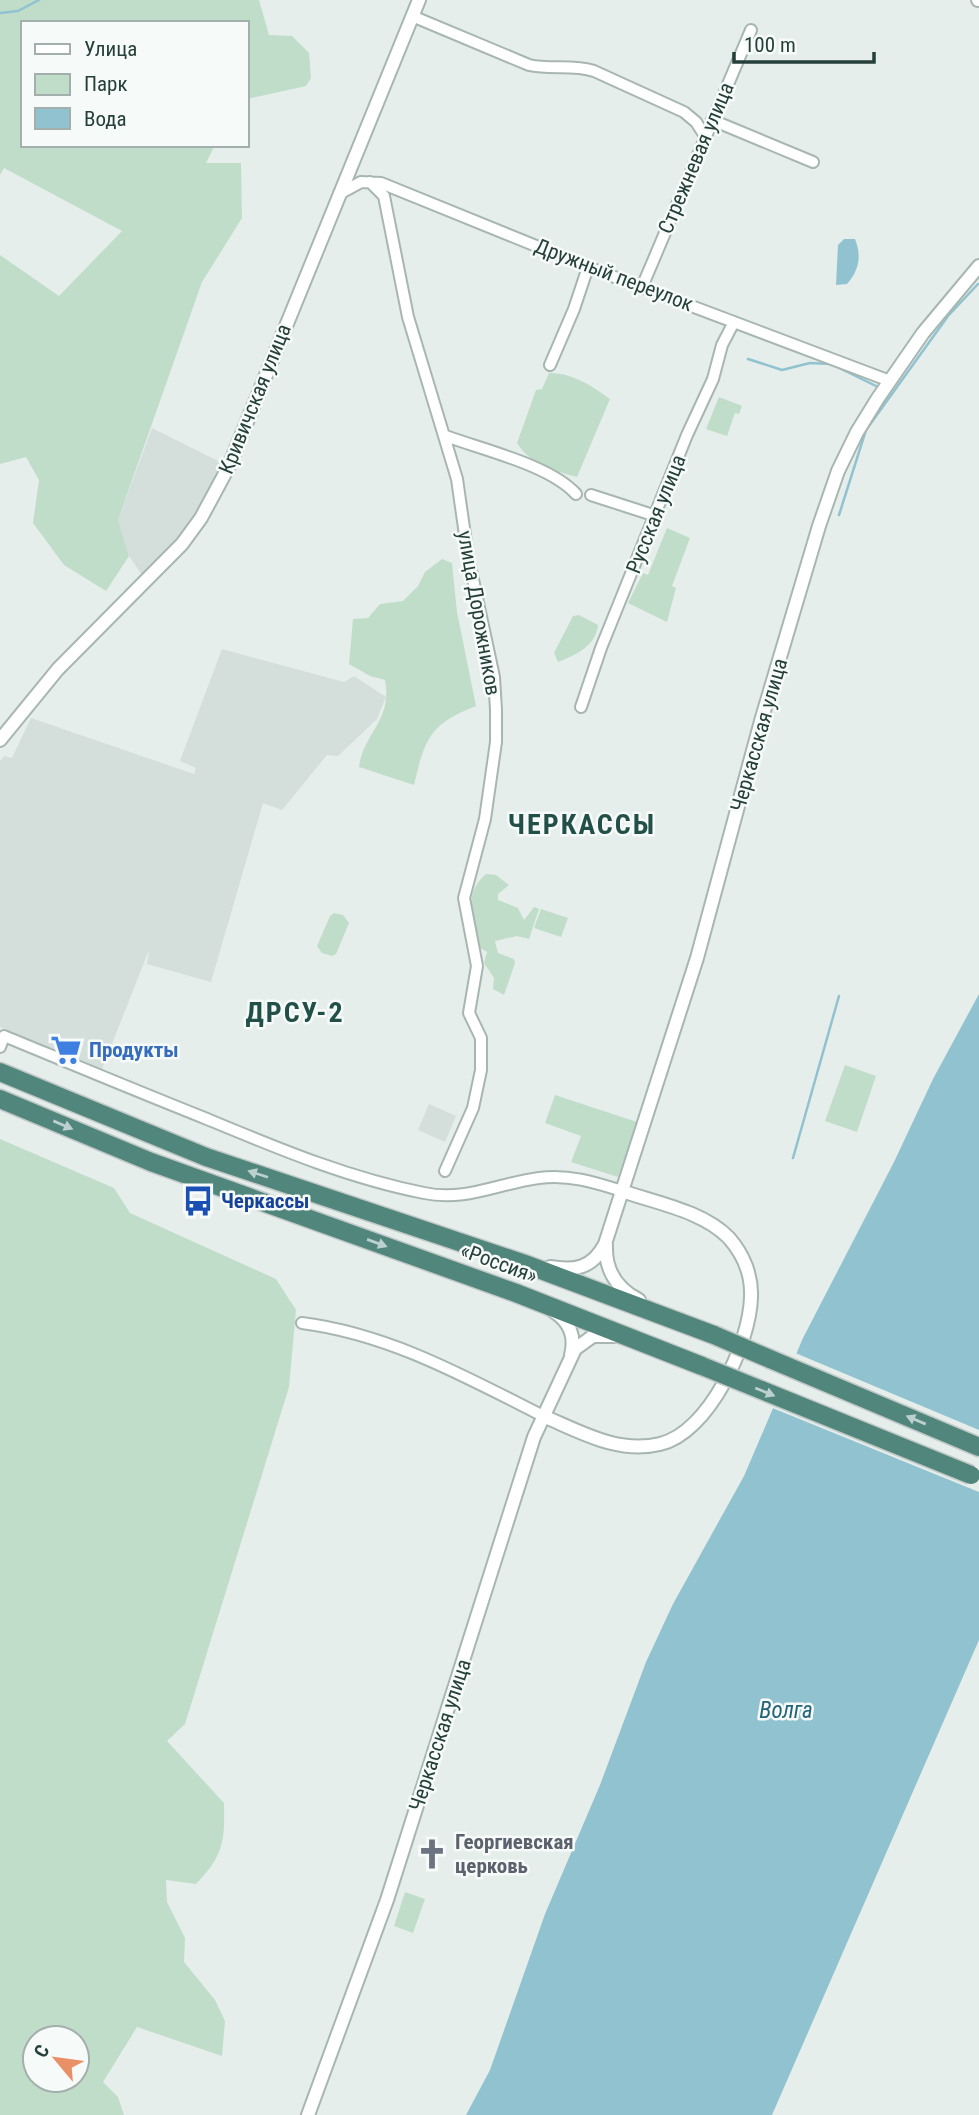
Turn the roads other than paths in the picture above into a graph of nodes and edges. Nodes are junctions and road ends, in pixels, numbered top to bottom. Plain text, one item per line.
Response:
1 (419, 0) edge
2 (412, 16) junction
3 (751, 30) dead end
4 (712, 120) junction
5 (705, 136) junction
6 (813, 162) dead end
7 (370, 182) junction
8 (339, 194) junction
9 (979, 266) edge
10 (588, 267) junction
11 (642, 287) junction
12 (734, 322) junction
13 (550, 365) dead end
14 (890, 381) junction
15 (446, 436) junction
16 (576, 494) dead end
17 (591, 495) dead end
18 (656, 516) junction
19 (581, 707) dead end
20 (0, 740) edge
21 (0, 1047) edge
22 (4, 1071) edge
23 (0, 1099) edge
24 (445, 1171) dead end
25 (622, 1191) junction
26 (607, 1237) junction
27 (525, 1264) junction
28 (516, 1293) junction
29 (302, 1323) dead end
30 (691, 1326) junction
31 (571, 1355) junction
32 (677, 1357) junction
33 (543, 1416) junction
34 (979, 1447) edge
35 (979, 1478) edge
36 (308, 2115) edge

1 - 2 street, Кривичская улица
2 - 5 street
2 - 8 street, Кривичская улица
3 - 4 street, Стрежневая улица
4 - 5 street, Стрежневая улица
4 - 6 street
5 - 11 street, Стрежневая улица
7 - 8 street
7 - 10 street, Дружный переулок
7 - 15 street, улица Дорожников
8 - 20 street, Кривичская улица
9 - 14 street, Черкасская улица
10 - 11 street, Дружный переулок
10 - 13 street
11 - 12 street, Дружный переулок
12 - 14 street, Дружный переулок
12 - 18 street, Русская улица
14 - 25 street, Черкасская улица
15 - 16 street
15 - 24 street, улица Дорожников
17 - 18 street
18 - 19 street, Русская улица
21 - 25 street
27 -> 22 highway, «Россия»
23 -> 28 highway, «Россия»
25 - 26 street, Черкасская улица
25 - 33 street
26 - 27 street, Черкасская улица
26 - 30 street, Черкасская улица
27 - 30 highway, «Россия»
28 - 31 street
28 - 32 highway, «Россия»
29 - 33 street
34 -> 30 highway, «Россия», bridge
31 - 32 street, Черкасская улица
31 - 33 street, Черкасская улица
32 -> 35 highway, «Россия», bridge
33 - 36 street, Черкасская улица

